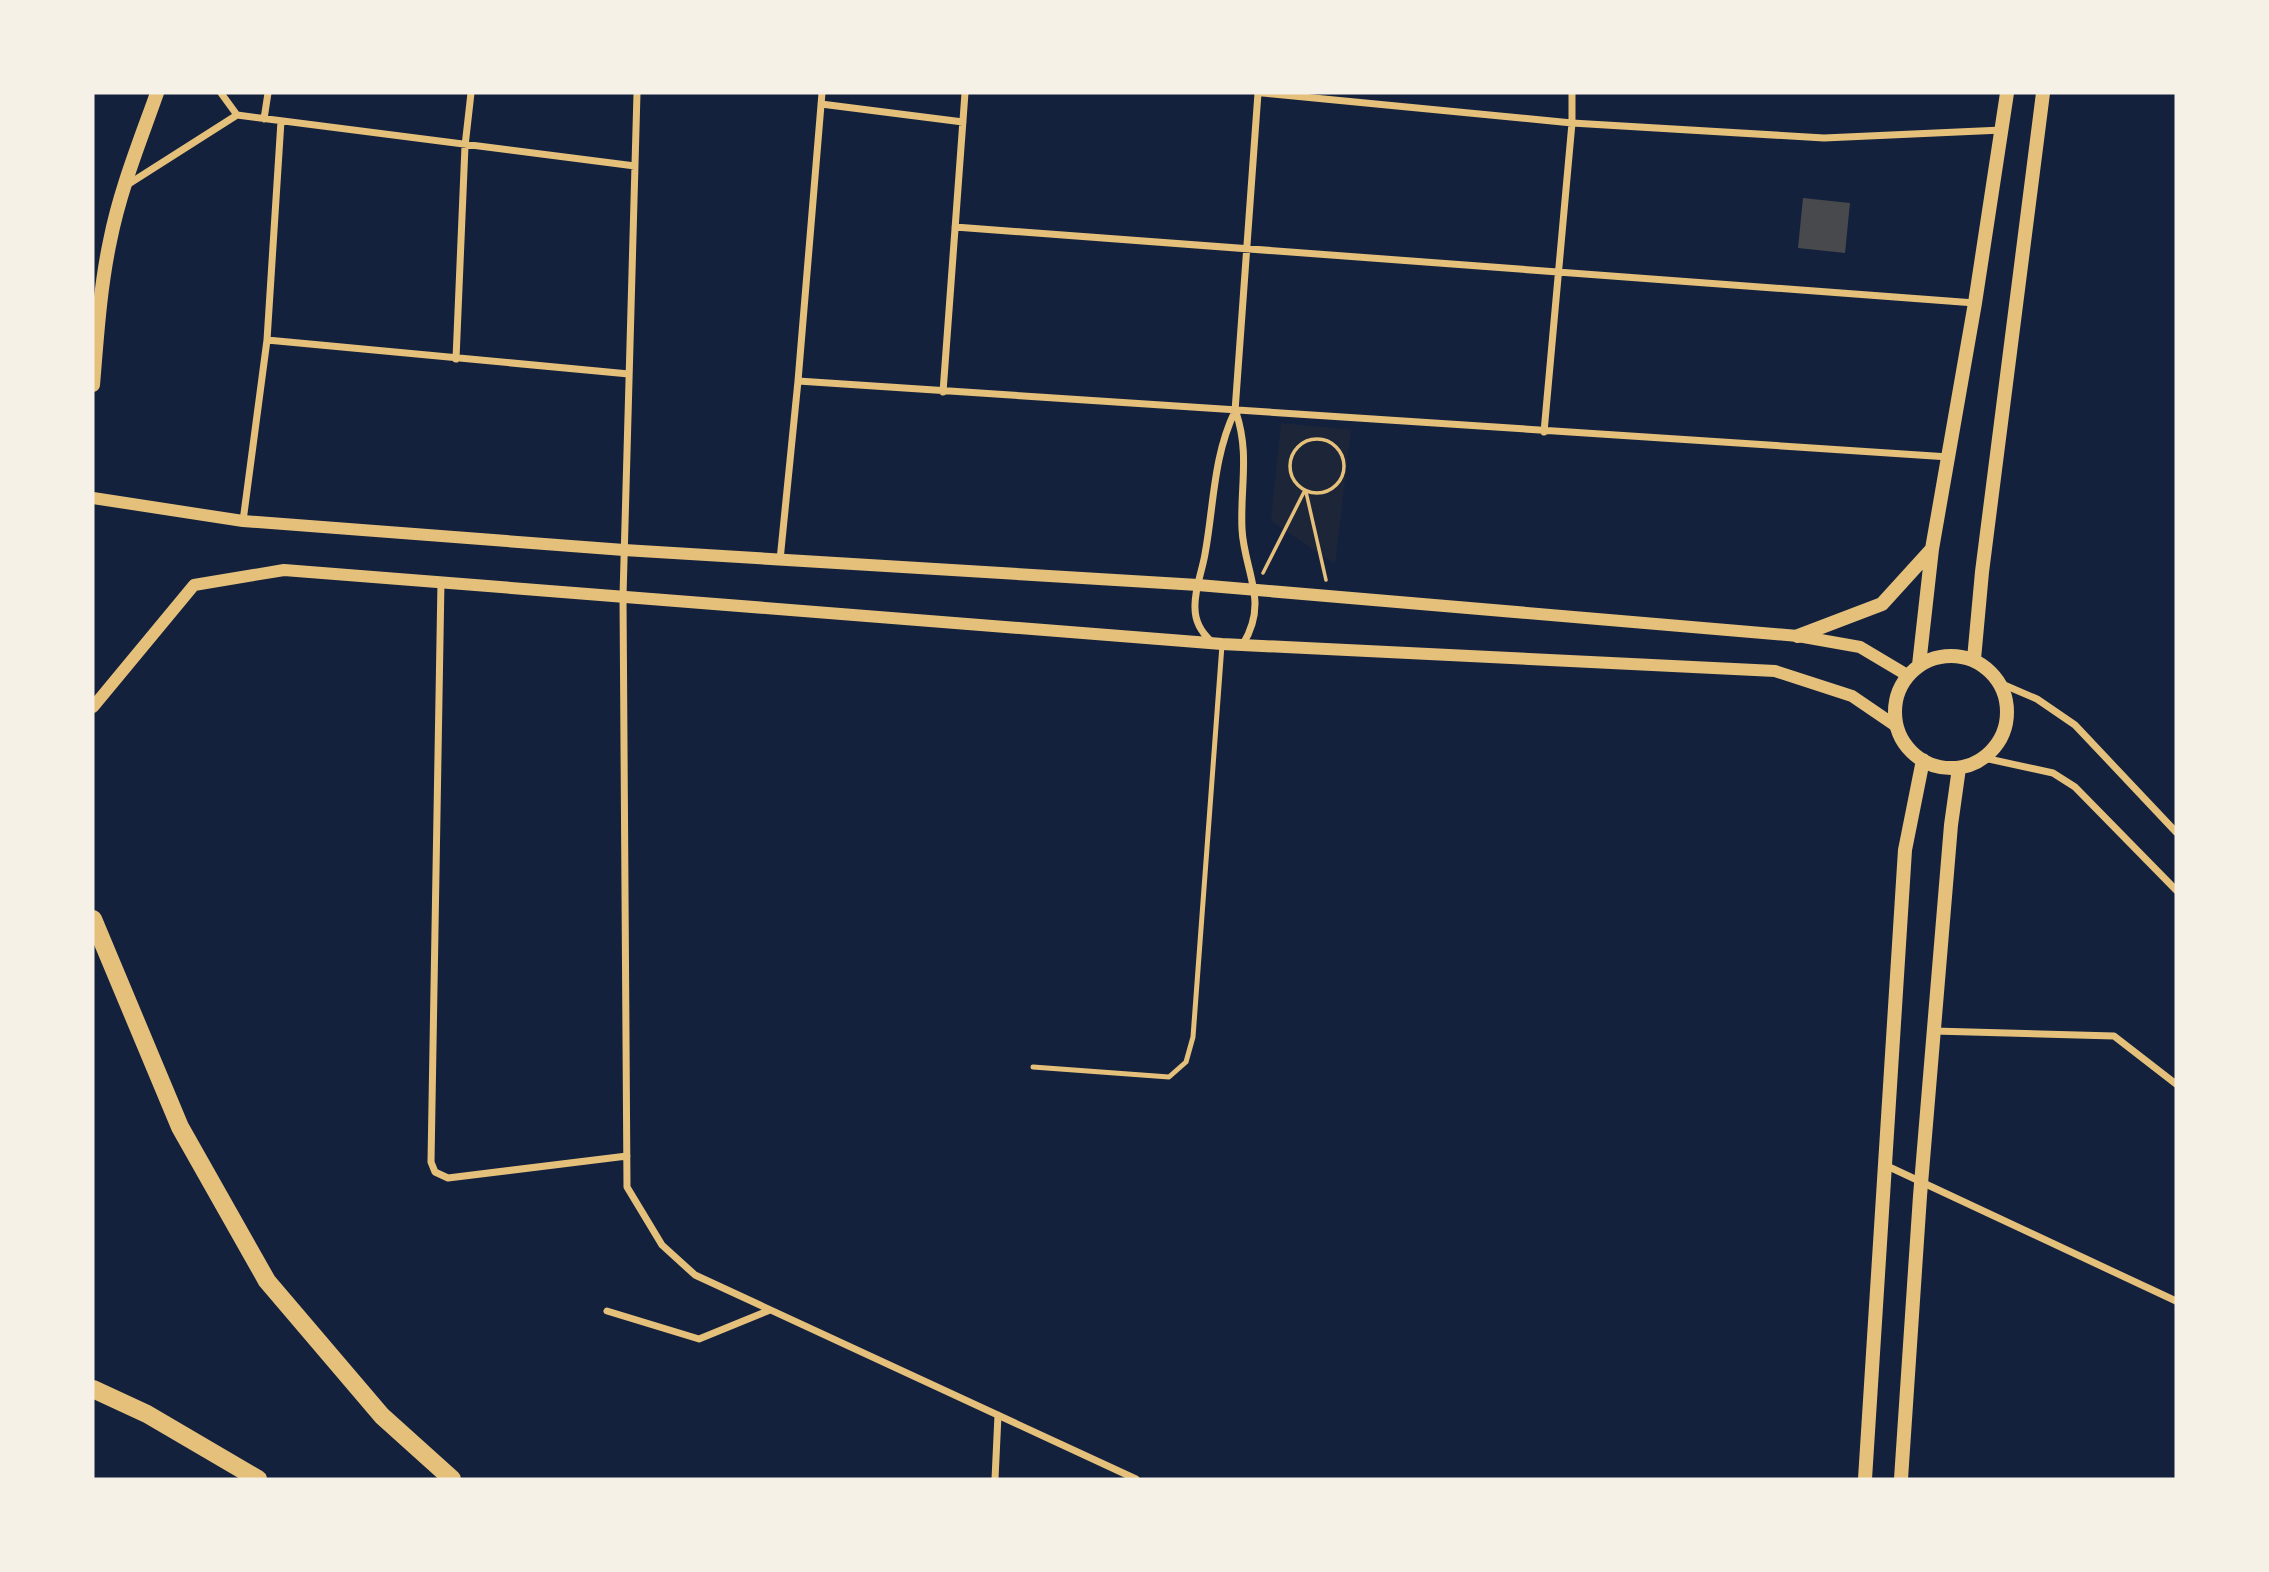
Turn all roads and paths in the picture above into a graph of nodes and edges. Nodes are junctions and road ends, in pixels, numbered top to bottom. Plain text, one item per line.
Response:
1 (157, 93) edge
2 (221, 93) edge
3 (268, 93) edge
4 (471, 93) edge
5 (637, 93) edge
6 (822, 93) edge
7 (965, 93) edge
8 (1260, 93) edge
9 (1572, 93) edge
10 (2007, 93) edge
11 (2043, 93) edge
12 (821, 104) junction
13 (237, 115) junction
14 (264, 119) junction
15 (282, 121) junction
16 (963, 122) junction
17 (1572, 123) junction
18 (2003, 130) junction
19 (465, 146) junction
20 (635, 166) junction
21 (125, 186) junction
22 (956, 227) junction
23 (1247, 249) junction
24 (1559, 272) junction
25 (1975, 303) junction
26 (267, 340) junction
27 (456, 359) junction
28 (629, 373) junction
29 (798, 381) junction
30 (93, 385) edge
31 (943, 392) junction
32 (1235, 411) junction
33 (1544, 432) junction
34 (1949, 457) junction
35 (1305, 490) junction
36 (93, 498) edge
37 (243, 521) junction
38 (1932, 549) junction
39 (624, 551) junction
40 (780, 560) junction
41 (441, 580) junction
42 (1198, 585) junction
43 (1254, 590) junction
44 (623, 596) junction
45 (1329, 597) junction
46 (1798, 636) junction
47 (1217, 643) junction
48 (1243, 644) junction
49 (1974, 659) junction
50 (1919, 665) junction
51 (1908, 675) junction
52 (2002, 684) junction
53 (93, 707) edge
54 (1896, 726) junction
55 (1984, 758) junction
56 (1923, 760) junction
57 (1959, 768) junction
58 (2176, 832) edge
59 (2176, 890) edge
60 (93, 919) edge
61 (1934, 1031) junction
62 (1033, 1067) dead end
63 (2176, 1084) edge
64 (628, 1156) junction
65 (1885, 1165) junction
66 (1922, 1182) junction
67 (2176, 1301) edge
68 (770, 1310) junction
69 (607, 1311) dead end
70 (93, 1389) edge
71 (998, 1415) junction
72 (258, 1479) edge
73 (452, 1479) edge
74 (995, 1479) edge
75 (1136, 1479) edge
76 (1865, 1479) edge
77 (1901, 1479) edge

1 - 21 main road
2 - 13 street
3 - 14 street
4 - 19 street
5 - 20 street
6 - 12 street
7 - 16 street
8 - 17 street
8 - 23 street
9 - 17 street
10 - 18 main road
11 - 49 main road
12 - 16 street
12 - 29 street
13 - 14 street
13 - 21 street
14 - 15 street
15 - 19 street
15 - 26 street
16 - 22 street
17 - 18 street
17 - 24 street
18 - 25 main road
19 - 20 street
19 - 27 street
20 - 28 street
21 - 30 main road
22 - 23 street
22 - 31 street
23 - 24 street
23 - 32 street
24 - 25 street
24 - 33 street
25 - 34 main road
26 - 27 street
26 - 37 street
27 - 28 street
28 - 39 street
29 - 31 street
29 - 40 street
31 - 32 street
32 - 33 street
32 - 42 street
32 - 43 street
33 - 34 street
34 - 38 main road
35 - 35 path
35 - 43 path
35 - 45 path
36 - 37 street
37 - 39 street
38 - 46 main road
38 - 50 main road
39 - 40 street
39 - 44 street
40 - 42 street
41 - 44 street
41 - 53 street
41 - 64 street
42 - 43 street
42 - 47 street
43 - 45 street
43 - 48 street
44 - 47 street
44 - 64 street
45 - 46 street
46 - 51 street
47 - 48 street
47 - 62 lane
48 - 54 street
49 - 50 main road
49 - 52 main road
50 - 51 main road
51 - 54 main road
52 - 55 main road
52 - 58 street
54 - 56 main road
55 - 57 main road
55 - 59 street
56 - 57 main road
56 - 65 main road
57 - 61 main road
60 - 73 highway
61 - 63 street
61 - 66 main road
64 - 68 street
65 - 66 street
65 - 76 main road
66 - 67 street
66 - 77 main road
68 - 69 street
68 - 71 street
70 - 72 highway
71 - 74 street
71 - 75 street

